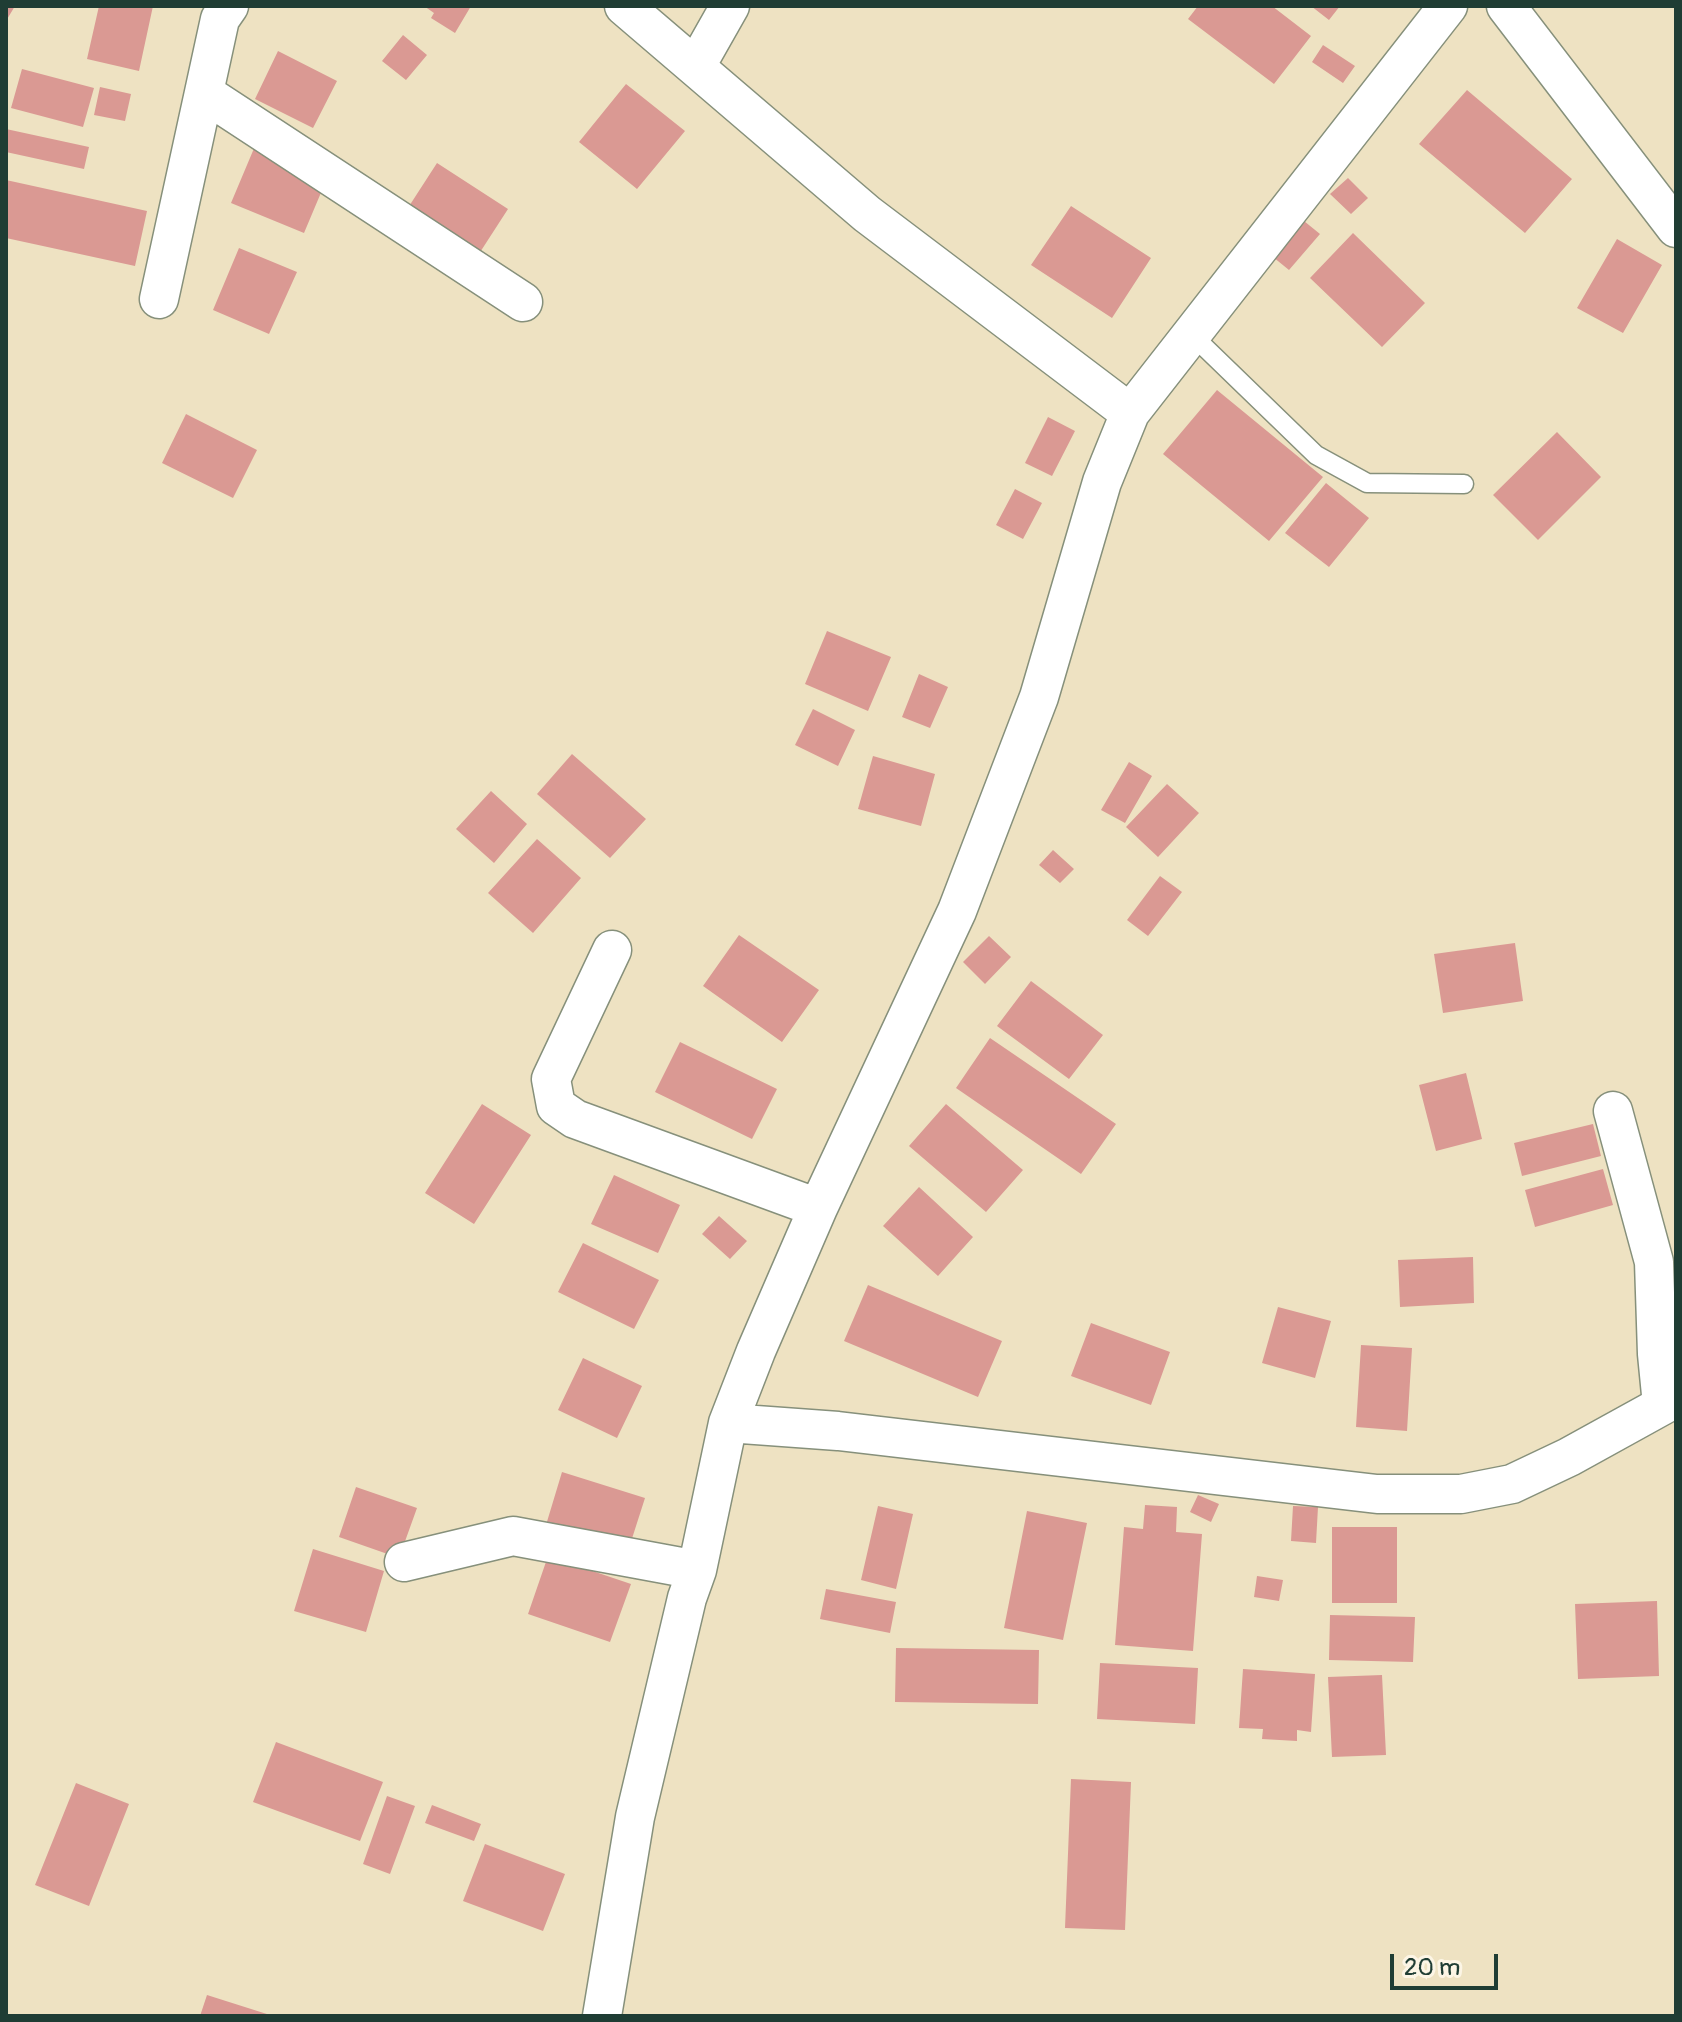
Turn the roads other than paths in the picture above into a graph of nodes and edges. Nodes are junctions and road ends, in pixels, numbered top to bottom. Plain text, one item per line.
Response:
1 (229, 6) edge
2 (624, 6) edge
3 (730, 6) edge
4 (1448, 6) edge
5 (1506, 6) edge
6 (696, 66) junction
7 (204, 93) junction
8 (1676, 228) edge
9 (159, 299) dead end
10 (523, 302) dead end
11 (1190, 333) junction
12 (1130, 413) junction
13 (1464, 484) dead end
14 (612, 950) dead end
15 (1613, 1111) dead end
16 (818, 1208) junction
17 (1669, 1402) edge
18 (728, 1423) junction
19 (404, 1562) dead end
20 (697, 1570) junction
21 (602, 2016) edge

1 - 7 street
2 - 6 street
3 - 6 street
4 - 11 street
5 - 8 street
6 - 12 street
7 - 9 street
7 - 10 street
11 - 12 street
11 - 13 lane
12 - 16 street
14 - 16 street
15 - 17 street
16 - 18 street
17 - 18 street
18 - 20 street
19 - 20 street
20 - 21 street

